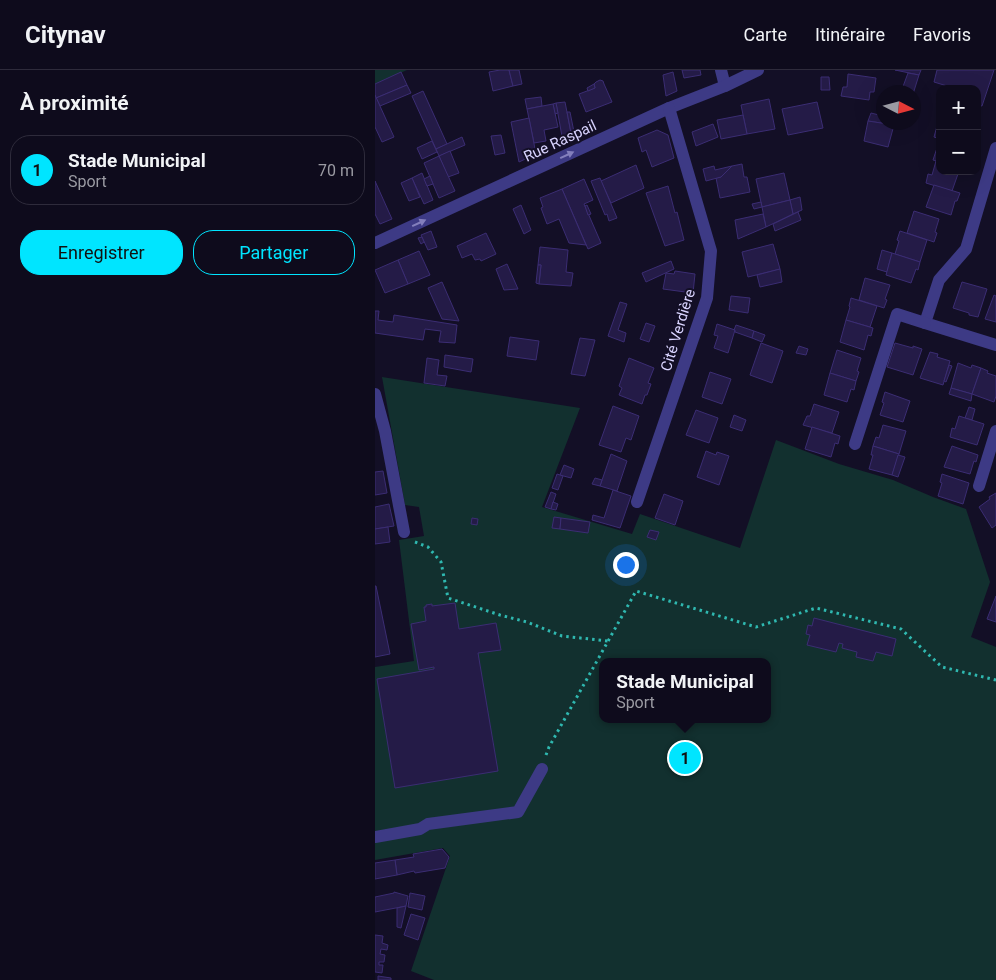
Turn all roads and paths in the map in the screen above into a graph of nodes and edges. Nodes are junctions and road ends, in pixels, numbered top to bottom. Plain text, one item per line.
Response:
1 (721, 70) edge
2 (759, 70) edge
3 (725, 86) junction
4 (669, 108) junction
5 (996, 148) edge
6 (375, 243) edge
7 (925, 323) junction
8 (996, 344) edge
9 (375, 394) edge
10 (996, 431) edge
11 (855, 444) dead end
12 (979, 486) dead end
13 (637, 502) dead end
14 (404, 532) joint
15 (608, 641) junction
16 (996, 680) edge
17 (542, 769) joint
18 (375, 837) edge

1 - 3 street
2 - 3 street, Rue Raspail
3 - 4 street, Rue Raspail
6 -> 4 street, Rue Raspail
4 - 13 street, Cité Verdière
5 - 7 street
7 - 8 street
7 - 11 street
9 - 14 street
10 - 12 street
14 - 15 path
15 - 16 path
15 - 17 path
17 - 18 street

